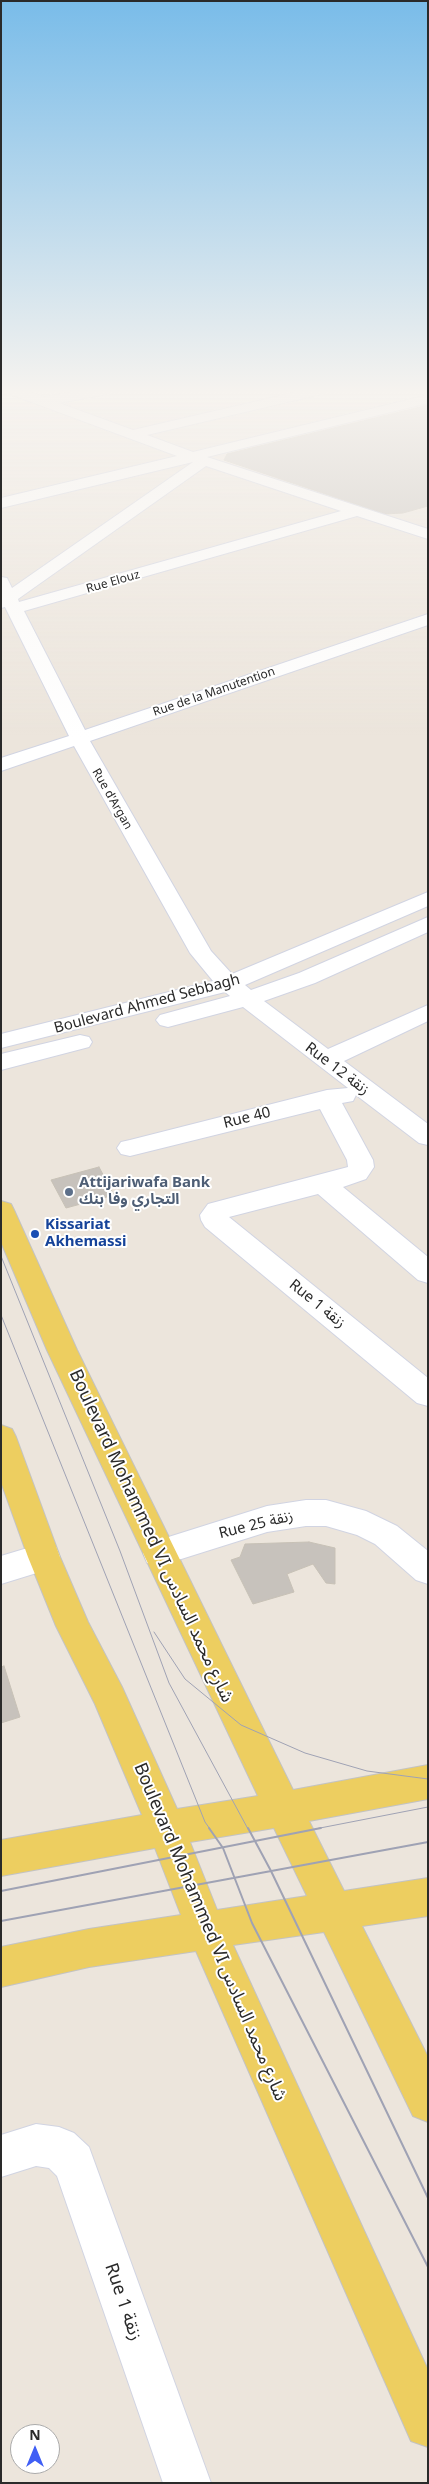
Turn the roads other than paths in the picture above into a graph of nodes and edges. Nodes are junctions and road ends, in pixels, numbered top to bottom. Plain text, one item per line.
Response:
1 (132, 506) edge
2 (336, 506) edge
3 (354, 512) junction
4 (420, 516) dead end
5 (396, 523) junction
6 (428, 534) edge
7 (7, 598) edge
8 (428, 619) edge
9 (80, 737) junction
10 (1, 765) edge
11 (428, 898) edge
12 (428, 924) edge
13 (228, 984) junction
14 (247, 999) junction
15 (425, 1017) edge
16 (95, 1029) junction
17 (1, 1042) edge
18 (325, 1060) junction
19 (1, 1062) edge
20 (366, 1090) junction
21 (327, 1098) junction
22 (428, 1137) edge
23 (130, 1148) dead end
24 (323, 1184) junction
25 (1, 1210) edge
26 (428, 1273) edge
27 (426, 1391) edge
28 (1, 1437) edge
29 (159, 1553) junction
30 (44, 1557) junction
31 (1, 1570) edge
32 (428, 1570) edge
33 (428, 1782) edge
34 (282, 1809) junction
35 (167, 1827) junction
36 (1, 1858) edge
37 (428, 1897) edge
38 (332, 1910) junction
39 (206, 1930) junction
40 (1, 1967) edge
41 (428, 2101) edge
42 (19, 2150) edge
43 (428, 2424) edge
44 (187, 2483) edge

1 - 7 street
2 - 3 street
3 - 5 street
3 - 7 street, Rue Elouz
4 - 5 street
5 - 6 street
7 - 9 street, Rue d'Argan
8 - 9 street, Rue de la Manutention
9 - 10 street, Rue de la Manutention
9 - 13 street, Rue d'Argan
11 - 13 street, Boulevard Ahmed Sebbagh
12 - 14 street, Boulevard Ahmed Sebbagh
13 - 14 street, Rue d'Argan
13 - 16 street, Boulevard Ahmed Sebbagh
14 - 16 street, Boulevard Ahmed Sebbagh
14 - 18 street, Rue 12 زنقة
15 - 18 street
16 - 17 street, Boulevard Ahmed Sebbagh
16 - 19 street, Boulevard Ahmed Sebbagh
18 - 20 street, Rue 12 زنقة
20 - 21 street, Rue 40
20 - 22 street, Rue 12 زنقة
21 - 23 street, Rue 40
21 - 24 street
24 - 26 street
24 - 27 street, Rue 1 زنقة
25 - 29 main road, Boulevard Mohammed VI شارع محمد السادس
28 - 30 main road, Boulevard Mohammed VI شارع محمد السادس
29 - 32 street, Rue 25 زنقة
29 - 34 main road, Boulevard Mohammed VI شارع محمد السادس
30 - 31 street
30 - 35 main road, Boulevard Mohammed VI شارع محمد السادس
33 - 34 main road
34 - 35 main road
34 - 38 main road, Boulevard Mohammed VI شارع محمد السادس
35 - 36 main road
35 - 39 main road, Boulevard Mohammed VI شارع محمد السادس
37 - 38 main road
38 - 39 main road
38 - 41 main road, Boulevard Mohammed VI شارع محمد السادس
39 - 40 main road
39 - 43 main road, Boulevard Mohammed VI شارع محمد السادس
42 - 44 street, Rue 1 زنقة

